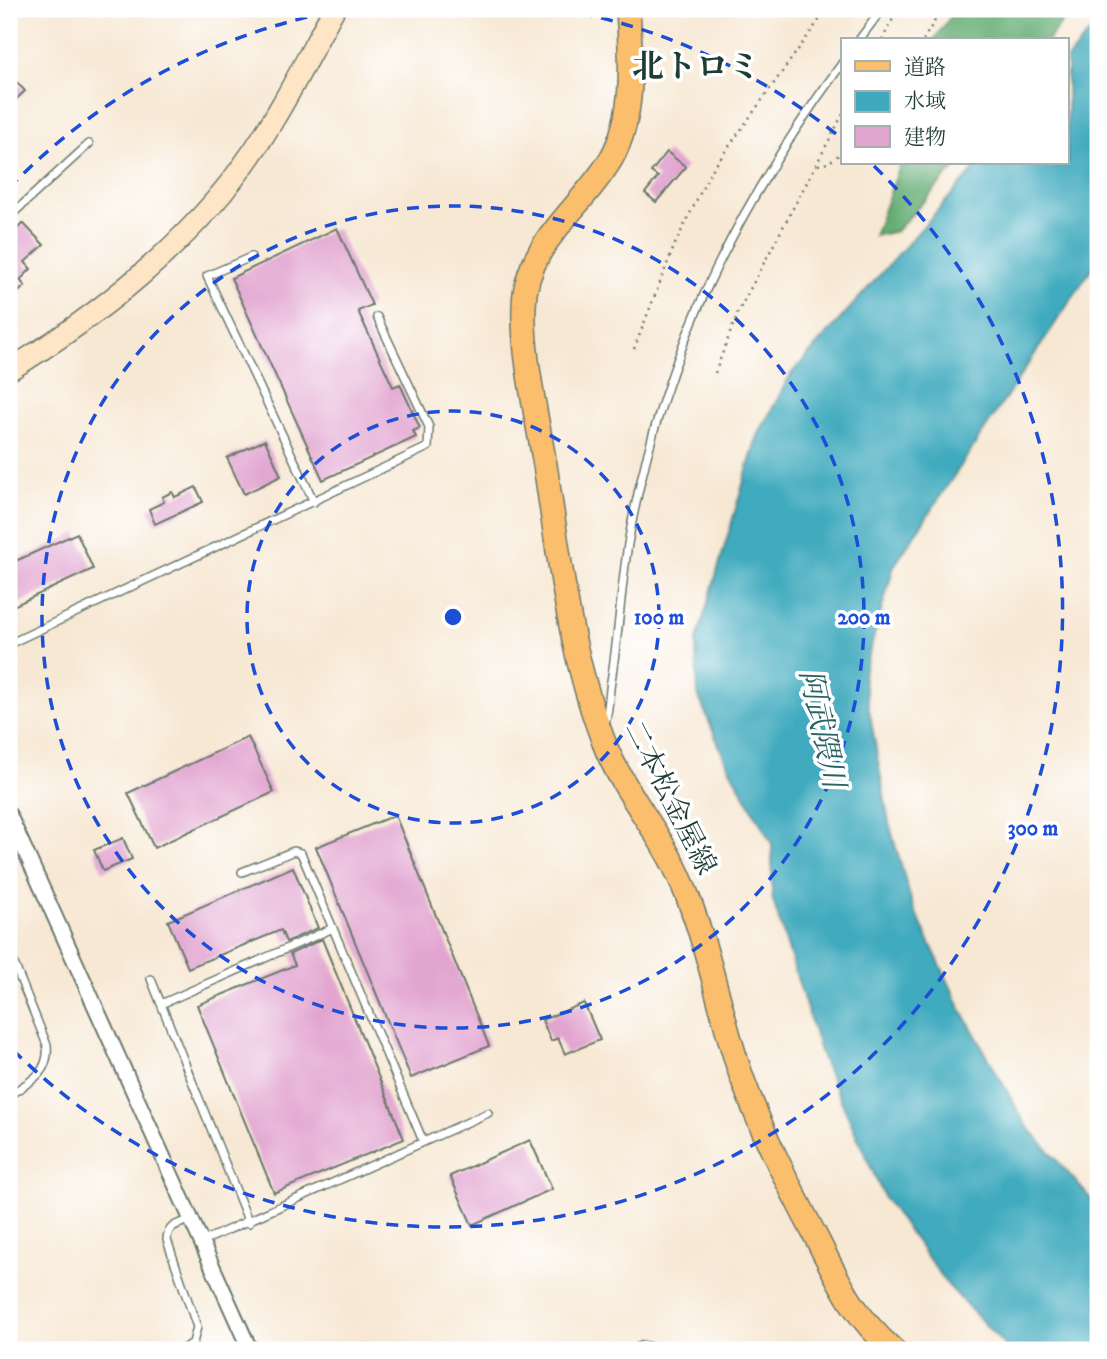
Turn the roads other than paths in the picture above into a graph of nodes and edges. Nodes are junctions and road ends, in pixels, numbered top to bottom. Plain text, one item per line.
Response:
1 (334, 9) edge
2 (628, 9) edge
3 (882, 9) edge
4 (860, 38) edge
5 (841, 65) edge
6 (89, 144) dead end
7 (9, 217) edge
8 (251, 257) dead end
9 (377, 317) dead end
10 (9, 370) edge
11 (314, 502) junction
12 (9, 644) edge
13 (600, 729) junction
14 (9, 815) edge
15 (242, 872) dead end
16 (333, 928) junction
17 (9, 951) edge
18 (151, 979) dead end
19 (161, 1004) junction
20 (9, 1095) edge
21 (488, 1113) dead end
22 (423, 1141) junction
23 (191, 1220) junction
24 (249, 1223) junction
25 (200, 1242) junction
26 (181, 1350) edge
27 (250, 1350) edge
28 (633, 1350) edge
29 (663, 1350) edge
30 (894, 1350) edge

1 - 10 street
2 - 13 main road, 二本松金屋線
3 - 4 lane
5 - 13 lane
6 - 7 lane
8 - 11 lane
9 - 11 lane
11 - 12 lane
13 - 30 main road, 二本松金屋線
14 - 23 street
15 - 16 lane
16 - 19 lane
16 - 22 lane
17 - 20 lane
18 - 19 lane
19 - 24 lane
21 - 22 lane
22 - 24 lane
23 - 25 street
23 - 26 lane
24 - 25 lane
25 - 27 street
28 - 29 lane

